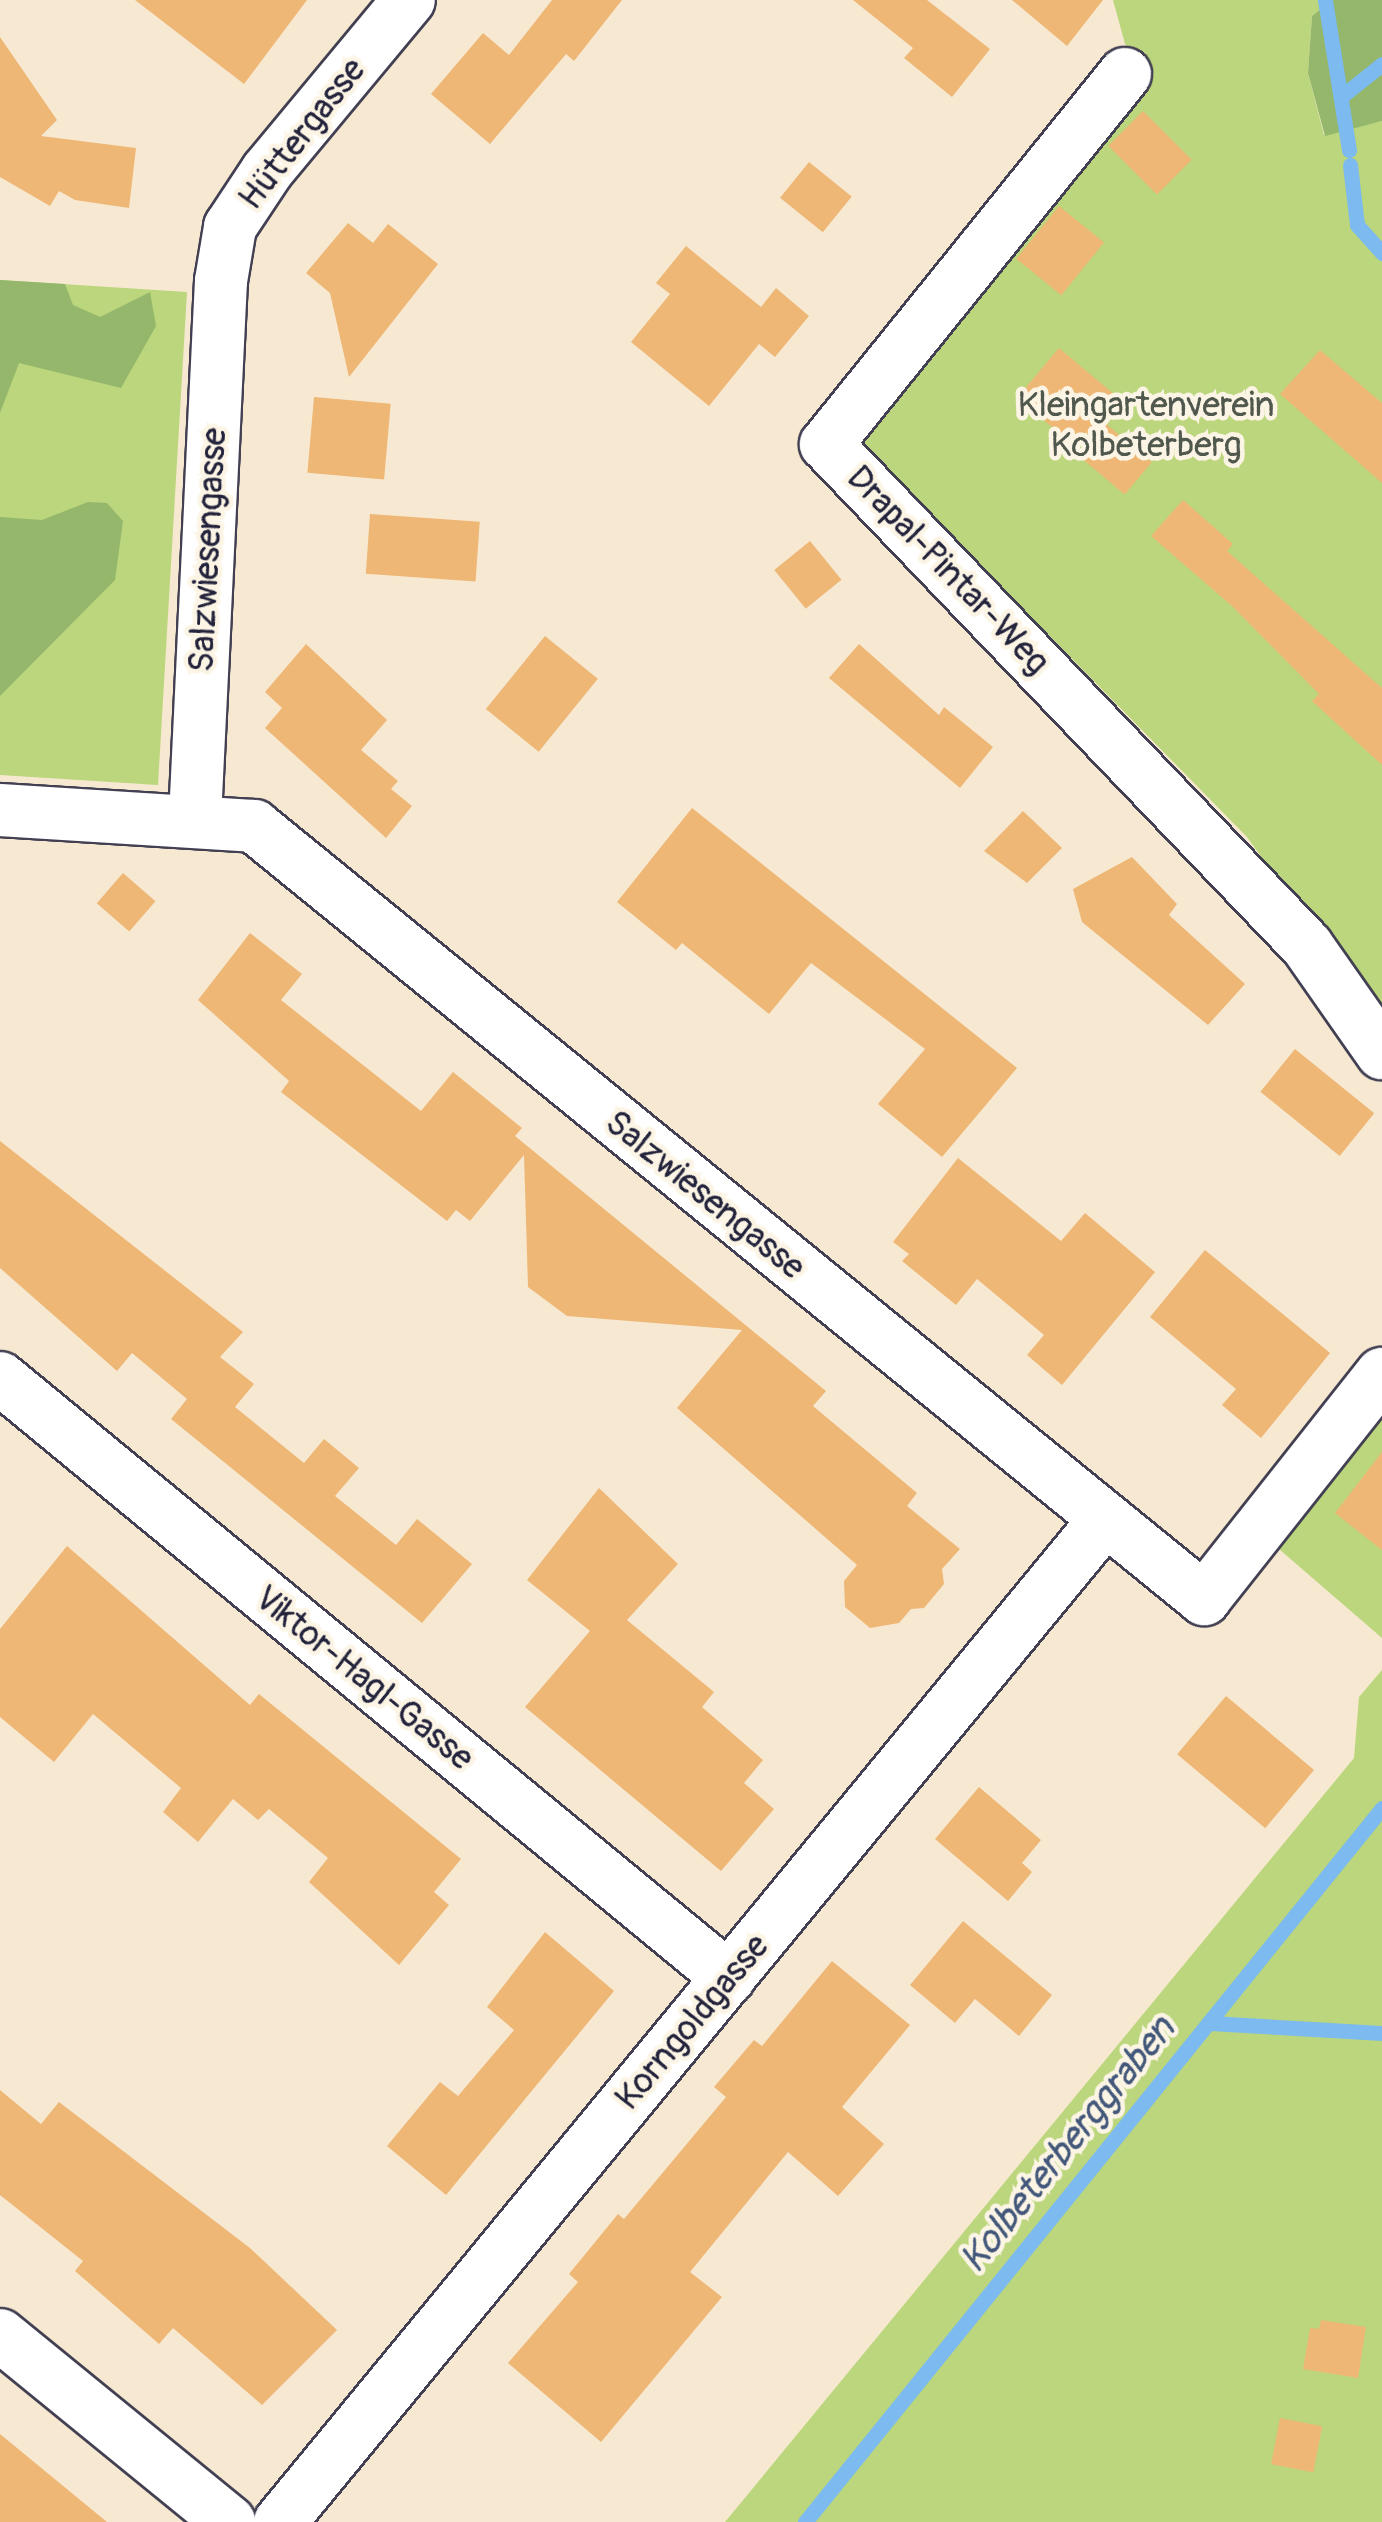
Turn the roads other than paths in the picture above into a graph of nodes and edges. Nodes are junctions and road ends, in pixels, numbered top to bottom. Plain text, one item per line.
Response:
1 (409, 0) edge
2 (1125, 74) dead end
3 (221, 281) joint
4 (0, 810) edge
5 (195, 818) junction
6 (1382, 1053) edge
7 (1382, 1374) edge
8 (0, 1378) edge
9 (1104, 1521) junction
10 (729, 1978) junction
11 (0, 2335) edge
12 (288, 2520) edge
13 (230, 2522) edge

1 - 3 street, Hüttergasse
2 - 6 street, Drapal-Pintar-Weg
3 - 5 street, Salzwiesengasse
4 - 5 street, Salzwiesengasse
5 - 9 street, Salzwiesengasse
7 - 9 street, Salzwiesengasse
8 - 10 street, Viktor-Hagl-Gasse
9 - 10 street, Korngoldgasse
10 - 12 street, Korngoldgasse
11 - 13 street

